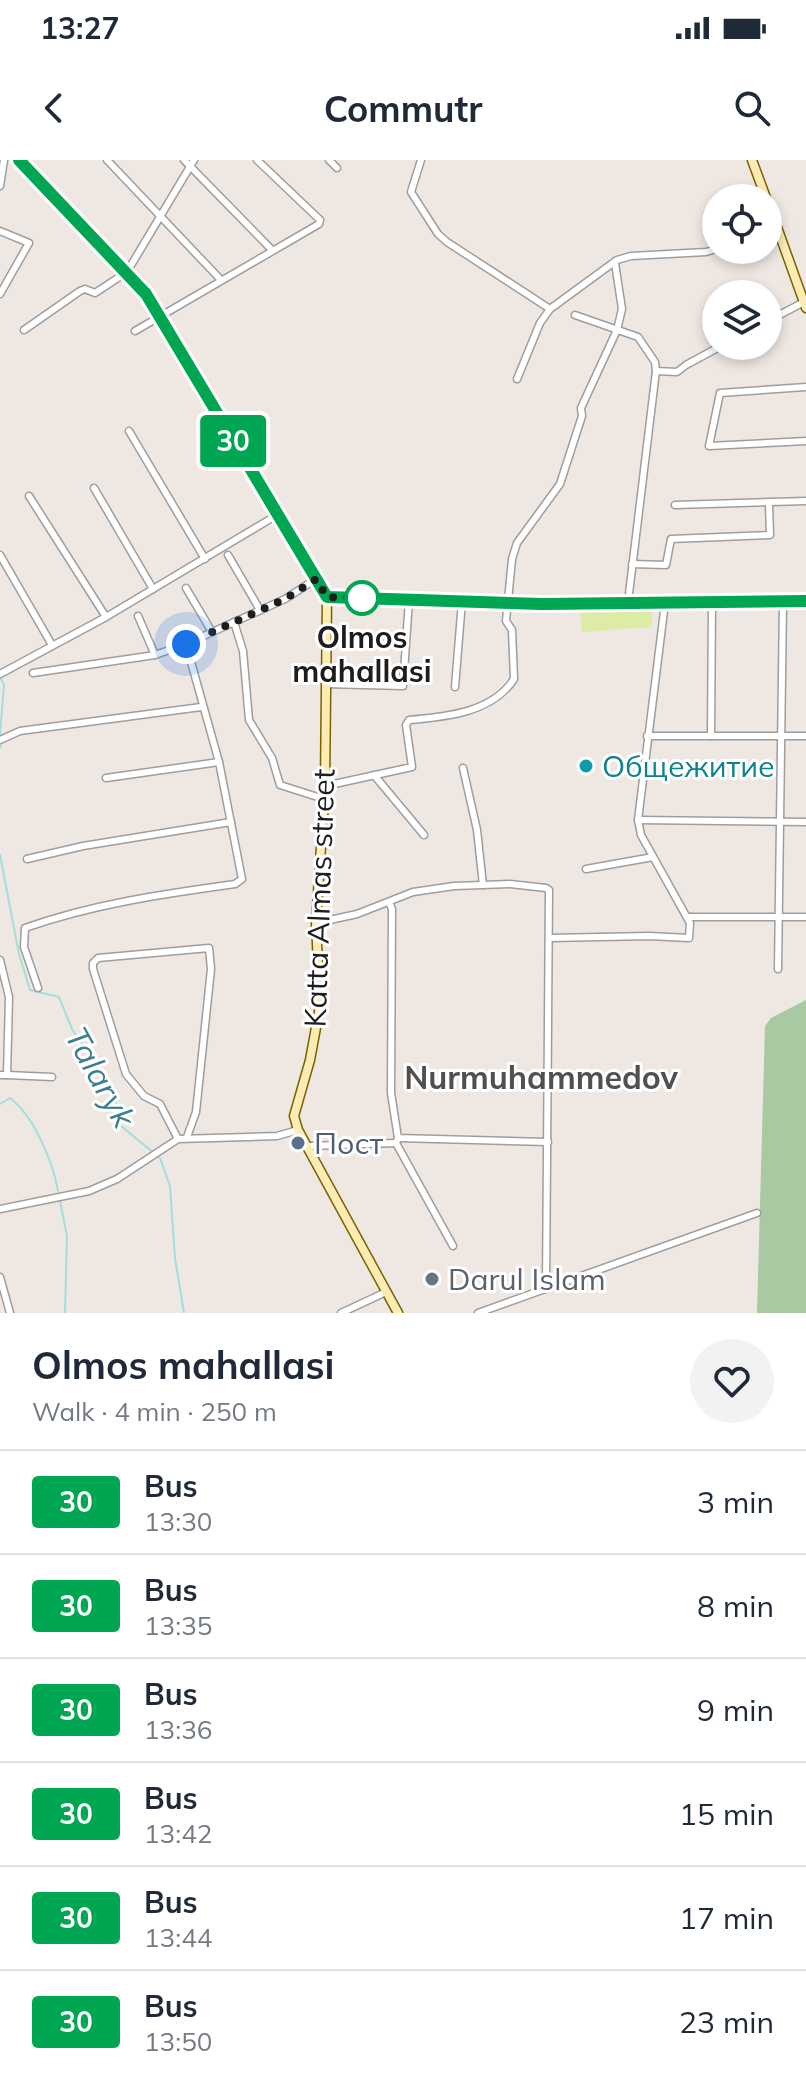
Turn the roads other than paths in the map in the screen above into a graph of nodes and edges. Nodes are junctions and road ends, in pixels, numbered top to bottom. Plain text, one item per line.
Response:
1 (4, 160) edge
2 (19, 160) edge
3 (107, 160) edge
4 (184, 160) edge
5 (257, 160) edge
6 (329, 160) edge
7 (421, 160) edge
8 (752, 160) edge
9 (192, 163) edge
10 (337, 168) dead end
11 (761, 184) edge
12 (0, 186) edge
13 (160, 217) junction
14 (0, 231) edge
15 (782, 240) edge
16 (272, 250) junction
17 (702, 252) edge
18 (615, 263) junction
19 (127, 272) junction
20 (221, 280) junction
21 (0, 294) edge
22 (805, 305) edge
23 (550, 309) junction
24 (575, 315) dead end
25 (782, 315) edge
26 (160, 317) junction
27 (24, 330) dead end
28 (617, 330) junction
29 (135, 331) dead end
30 (702, 356) edge
31 (656, 371) junction
32 (517, 379) dead end
33 (806, 387) edge
34 (129, 431) dead end
35 (806, 441) edge
36 (94, 488) dead end
37 (29, 496) dead end
38 (806, 501) edge
39 (769, 504) junction
40 (675, 505) dead end
41 (277, 515) junction
42 (0, 555) edge
43 (228, 555) dead end
44 (205, 559) junction
45 (632, 564) junction
46 (316, 579) junction
47 (186, 588) dead end
48 (153, 589) junction
49 (327, 597) junction
50 (409, 600) junction
51 (462, 601) junction
52 (806, 601) edge
53 (628, 602) junction
54 (712, 602) junction
55 (783, 602) junction
56 (665, 603) junction
57 (509, 604) junction
58 (260, 610) junction
59 (138, 616) dead end
60 (106, 617) junction
61 (234, 622) junction
62 (212, 632) junction
63 (186, 644) junction
64 (52, 645) junction
65 (155, 655) junction
66 (2, 673) edge
67 (33, 673) dead end
68 (325, 684) junction
69 (455, 687) dead end
70 (201, 707) junction
71 (647, 736) junction
72 (711, 736) junction
73 (780, 736) junction
74 (806, 736) edge
75 (0, 740) edge
76 (219, 762) junction
77 (463, 768) dead end
78 (374, 775) junction
79 (106, 778) dead end
80 (325, 786) junction
81 (324, 799) junction
82 (638, 820) junction
83 (231, 822) junction
84 (779, 822) junction
85 (806, 822) edge
86 (424, 835) dead end
87 (653, 857) junction
88 (27, 859) dead end
89 (586, 869) dead end
90 (483, 885) junction
91 (389, 902) junction
92 (688, 917) junction
93 (779, 917) junction
94 (806, 917) edge
95 (316, 923) junction
96 (550, 938) junction
97 (0, 960) edge
98 (778, 969) dead end
99 (38, 988) dead end
100 (3, 1075) edge
101 (52, 1077) dead end
102 (298, 1130) junction
103 (187, 1137) junction
104 (178, 1139) junction
105 (397, 1140) junction
106 (548, 1142) junction
107 (309, 1146) junction
108 (0, 1209) edge
109 (757, 1213) dead end
110 (453, 1246) dead end
111 (0, 1277) edge
112 (546, 1289) junction
113 (386, 1292) junction
114 (496, 1310) edge
115 (10, 1313) edge
116 (342, 1313) edge
117 (398, 1313) edge
118 (478, 1313) edge

1 - 12 street
2 - 19 street
3 - 13 street
4 - 9 street
5 - 16 street
6 - 10 street
7 - 23 street
8 - 11 street
9 - 13 street
9 - 16 street
13 - 19 street
13 - 20 street
14 - 21 street
15 - 22 street
16 - 20 street
17 - 18 street
18 - 23 street
18 - 28 street
19 - 26 street
19 - 27 street
20 - 26 street
22 - 25 street
23 - 32 street
24 - 28 street
26 - 29 street
26 - 41 street
28 - 31 street
28 - 57 street
30 - 31 street
31 - 45 street
33 - 35 street
34 - 44 street
36 - 48 street
37 - 60 street
38 - 39 street
39 - 40 street
39 - 45 street
41 - 44 street
41 - 46 street
42 - 64 street
43 - 58 street
44 - 48 street
45 - 53 street
46 - 49 street
46 - 58 street
47 - 62 street
48 - 60 street
49 - 50 street
49 - 68 street, Katta Almas street
50 - 51 street
50 - 68 street
51 - 57 street
51 - 69 street
52 - 55 street
53 - 56 street
53 - 57 street
54 - 55 street
54 - 56 street
54 - 72 street
55 - 73 street
56 - 71 street
57 - 78 street
58 - 61 street
59 - 65 street
60 - 64 street
61 - 62 street
61 - 81 street
62 - 63 street
63 - 65 street
63 - 70 street
64 - 66 street
65 - 67 street
68 - 80 street, Katta Almas street
70 - 75 street
70 - 76 street
71 - 72 street
71 - 82 street
72 - 73 street
73 - 74 street
73 - 84 street
76 - 79 street
76 - 83 street
77 - 90 street
78 - 80 street
78 - 86 street
80 - 81 street, Katta Almas street
81 - 95 street, Katta Almas street
82 - 84 street
82 - 87 street
83 - 88 street
83 - 99 street
84 - 85 street
84 - 93 street
87 - 89 street
87 - 92 street
90 - 91 street
90 - 96 street
91 - 95 street
91 - 105 street
92 - 93 street
92 - 96 street
93 - 94 street
93 - 98 street
95 - 102 street, Katta Almas street
96 - 106 street
97 - 100 street
100 - 101 street
102 - 103 street
102 - 107 street
103 - 104 street
103 - 104 street
104 - 108 street
105 - 106 street
105 - 107 street
105 - 110 street
106 - 112 street
107 - 113 street
109 - 112 street
111 - 115 street
112 - 114 street
113 - 116 street
113 - 117 street
114 - 118 street

